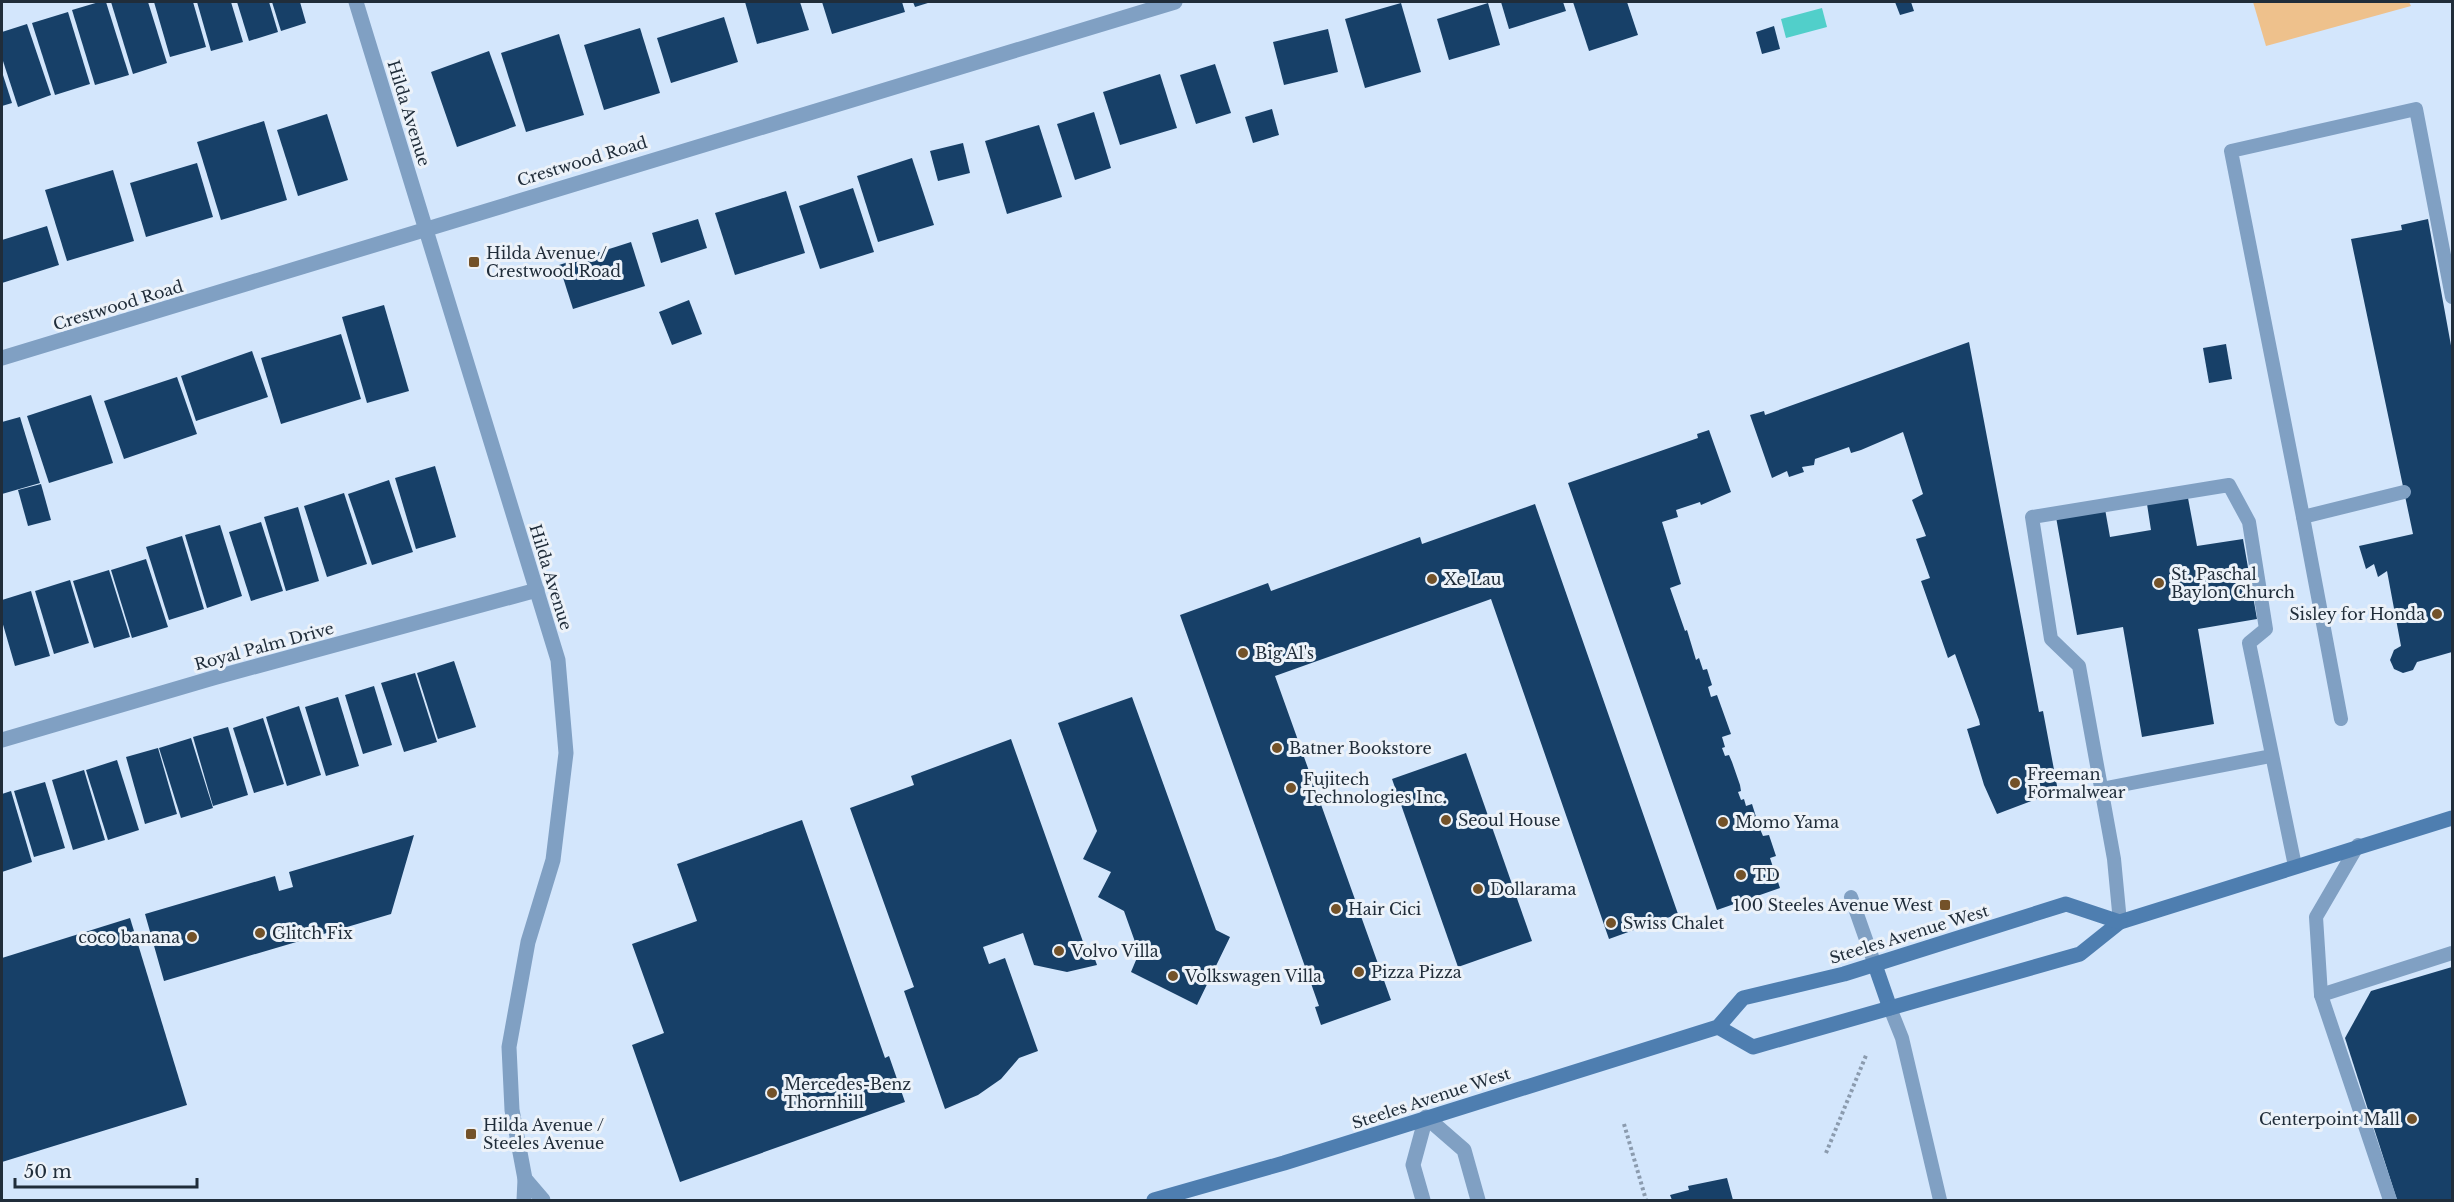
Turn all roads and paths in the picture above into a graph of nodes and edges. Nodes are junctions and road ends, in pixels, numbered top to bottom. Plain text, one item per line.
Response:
1 (356, 2) edge
2 (1175, 2) edge
3 (425, 229) junction
4 (2452, 297) edge
5 (2, 358) edge
6 (2404, 492) dead end
7 (2303, 517) junction
8 (537, 590) junction
9 (2341, 719) dead end
10 (2, 740) edge
11 (2271, 756) junction
12 (2101, 789) junction
13 (2452, 818) edge
14 (2358, 845) junction
15 (2295, 866) junction
16 (1851, 897) dead end
17 (2120, 922) junction
18 (2452, 953) edge
19 (1875, 965) junction
20 (2321, 995) junction
21 (1890, 1008) junction
22 (1718, 1027) junction
23 (1867, 1053) dead end
24 (1426, 1117) junction
25 (1624, 1124) dead end
26 (1826, 1153) dead end
27 (525, 1179) junction
28 (524, 1200) edge
29 (543, 1200) edge
30 (1154, 1200) edge
31 (1423, 1200) edge
32 (1478, 1200) edge
33 (1646, 1200) edge
34 (1940, 1200) edge
35 (2390, 1200) edge

1 - 3 street, Hilda Avenue
2 - 3 street, Crestwood Road
3 - 5 street, Crestwood Road
3 - 8 street, Hilda Avenue
4 - 7 lane
6 - 7 lane
7 - 9 lane
8 - 10 street, Royal Palm Drive
8 - 27 street, Hilda Avenue
11 - 12 lane
11 - 12 lane
11 - 15 lane
12 - 17 lane
13 - 14 main road
14 - 15 main road
14 - 20 lane
15 - 17 main road
16 - 19 lane
17 - 19 main road, Steeles Avenue West
17 - 21 main road
18 - 20 lane
19 - 21 main road
19 - 22 main road, Steeles Avenue West
20 - 35 lane
21 - 22 main road
21 - 34 lane
22 - 24 main road, Steeles Avenue West
23 - 26 path
24 - 30 main road, Steeles Avenue West
24 - 31 street
24 - 32 street
25 - 33 path
27 - 28 street, Hilda Avenue
27 - 29 street, Hilda Avenue

